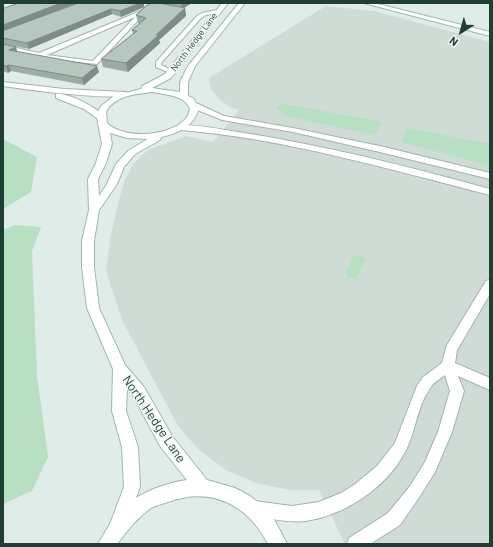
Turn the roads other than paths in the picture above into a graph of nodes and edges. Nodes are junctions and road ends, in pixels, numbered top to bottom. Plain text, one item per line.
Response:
1 (225, 3) edge
2 (242, 3) edge
3 (367, 3) edge
4 (396, 3) edge
5 (217, 12) junction
6 (490, 26) edge
7 (490, 34) edge
8 (3, 47) edge
9 (39, 55) junction
10 (172, 72) junction
11 (3, 84) edge
12 (46, 91) junction
13 (141, 91) junction
14 (125, 94) junction
15 (184, 96) junction
16 (193, 105) junction
17 (103, 121) junction
18 (181, 128) junction
19 (166, 134) junction
20 (384, 150) junction
21 (379, 162) junction
22 (490, 176) edge
23 (490, 192) edge
24 (94, 210) junction
25 (490, 284) edge
26 (448, 366) junction
27 (120, 369) junction
28 (490, 384) edge
29 (202, 487) junction
30 (254, 509) junction
31 (119, 525) junction
32 (106, 544) edge
33 (278, 544) edge
34 (355, 544) edge

1 - 5 street, North Hedge Lane
2 - 15 street, North Hedge Lane
3 - 7 street
4 - 6 street
5 - 10 street, North Hedge Lane
5 - 10 lane
8 - 9 lane
9 - 9 lane
10 - 13 street, North Hedge Lane
11 - 12 street
12 - 14 street
12 - 17 street
13 - 14 street
13 - 15 street
14 - 17 street
15 - 16 street
16 - 18 street
16 - 20 lane
17 - 19 street
17 - 24 street, North Hedge Lane
18 - 19 street
18 - 21 lane
19 - 24 street, North Hedge Lane
20 - 21 lane
20 - 22 lane
21 - 23 lane
24 - 27 street, North Hedge Lane
25 - 26 lane
26 - 28 lane
26 - 30 lane
26 - 34 lane
27 - 29 street, North Hedge Lane
27 - 31 street, North Hedge Lane
29 - 30 street
29 - 31 street
30 - 33 street
31 - 32 street

